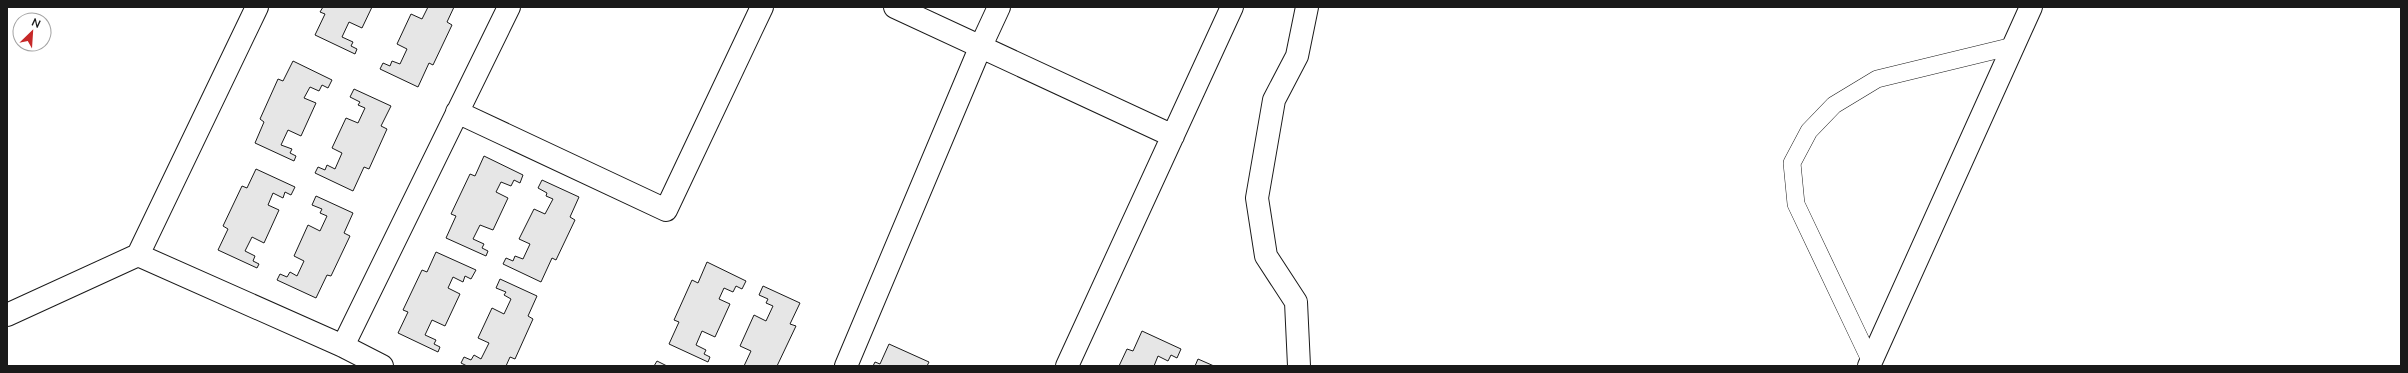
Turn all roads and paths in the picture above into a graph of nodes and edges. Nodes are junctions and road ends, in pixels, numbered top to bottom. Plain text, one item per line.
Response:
1 (257, 7) edge
2 (509, 7) edge
3 (762, 7) edge
4 (895, 7) edge
5 (1000, 7) edge
6 (1232, 7) edge
7 (1307, 7) edge
8 (2031, 7) edge
9 (2012, 46) junction
10 (980, 48) junction
11 (457, 112) junction
12 (1173, 136) junction
13 (138, 256) junction
14 (7, 315) edge
15 (343, 346) junction
16 (1870, 364) edge
17 (382, 366) edge
18 (846, 366) edge
19 (1067, 366) edge
20 (1299, 366) edge

1 - 13 main road
2 - 11 main road
3 - 11 main road
4 - 10 main road
5 - 10 main road
6 - 12 main road
7 - 20 main road
8 - 9 main road
9 - 16 main road
9 - 16 lane
10 - 12 main road
10 - 18 main road
11 - 15 main road
12 - 19 main road
13 - 14 main road
13 - 15 main road
15 - 17 main road

